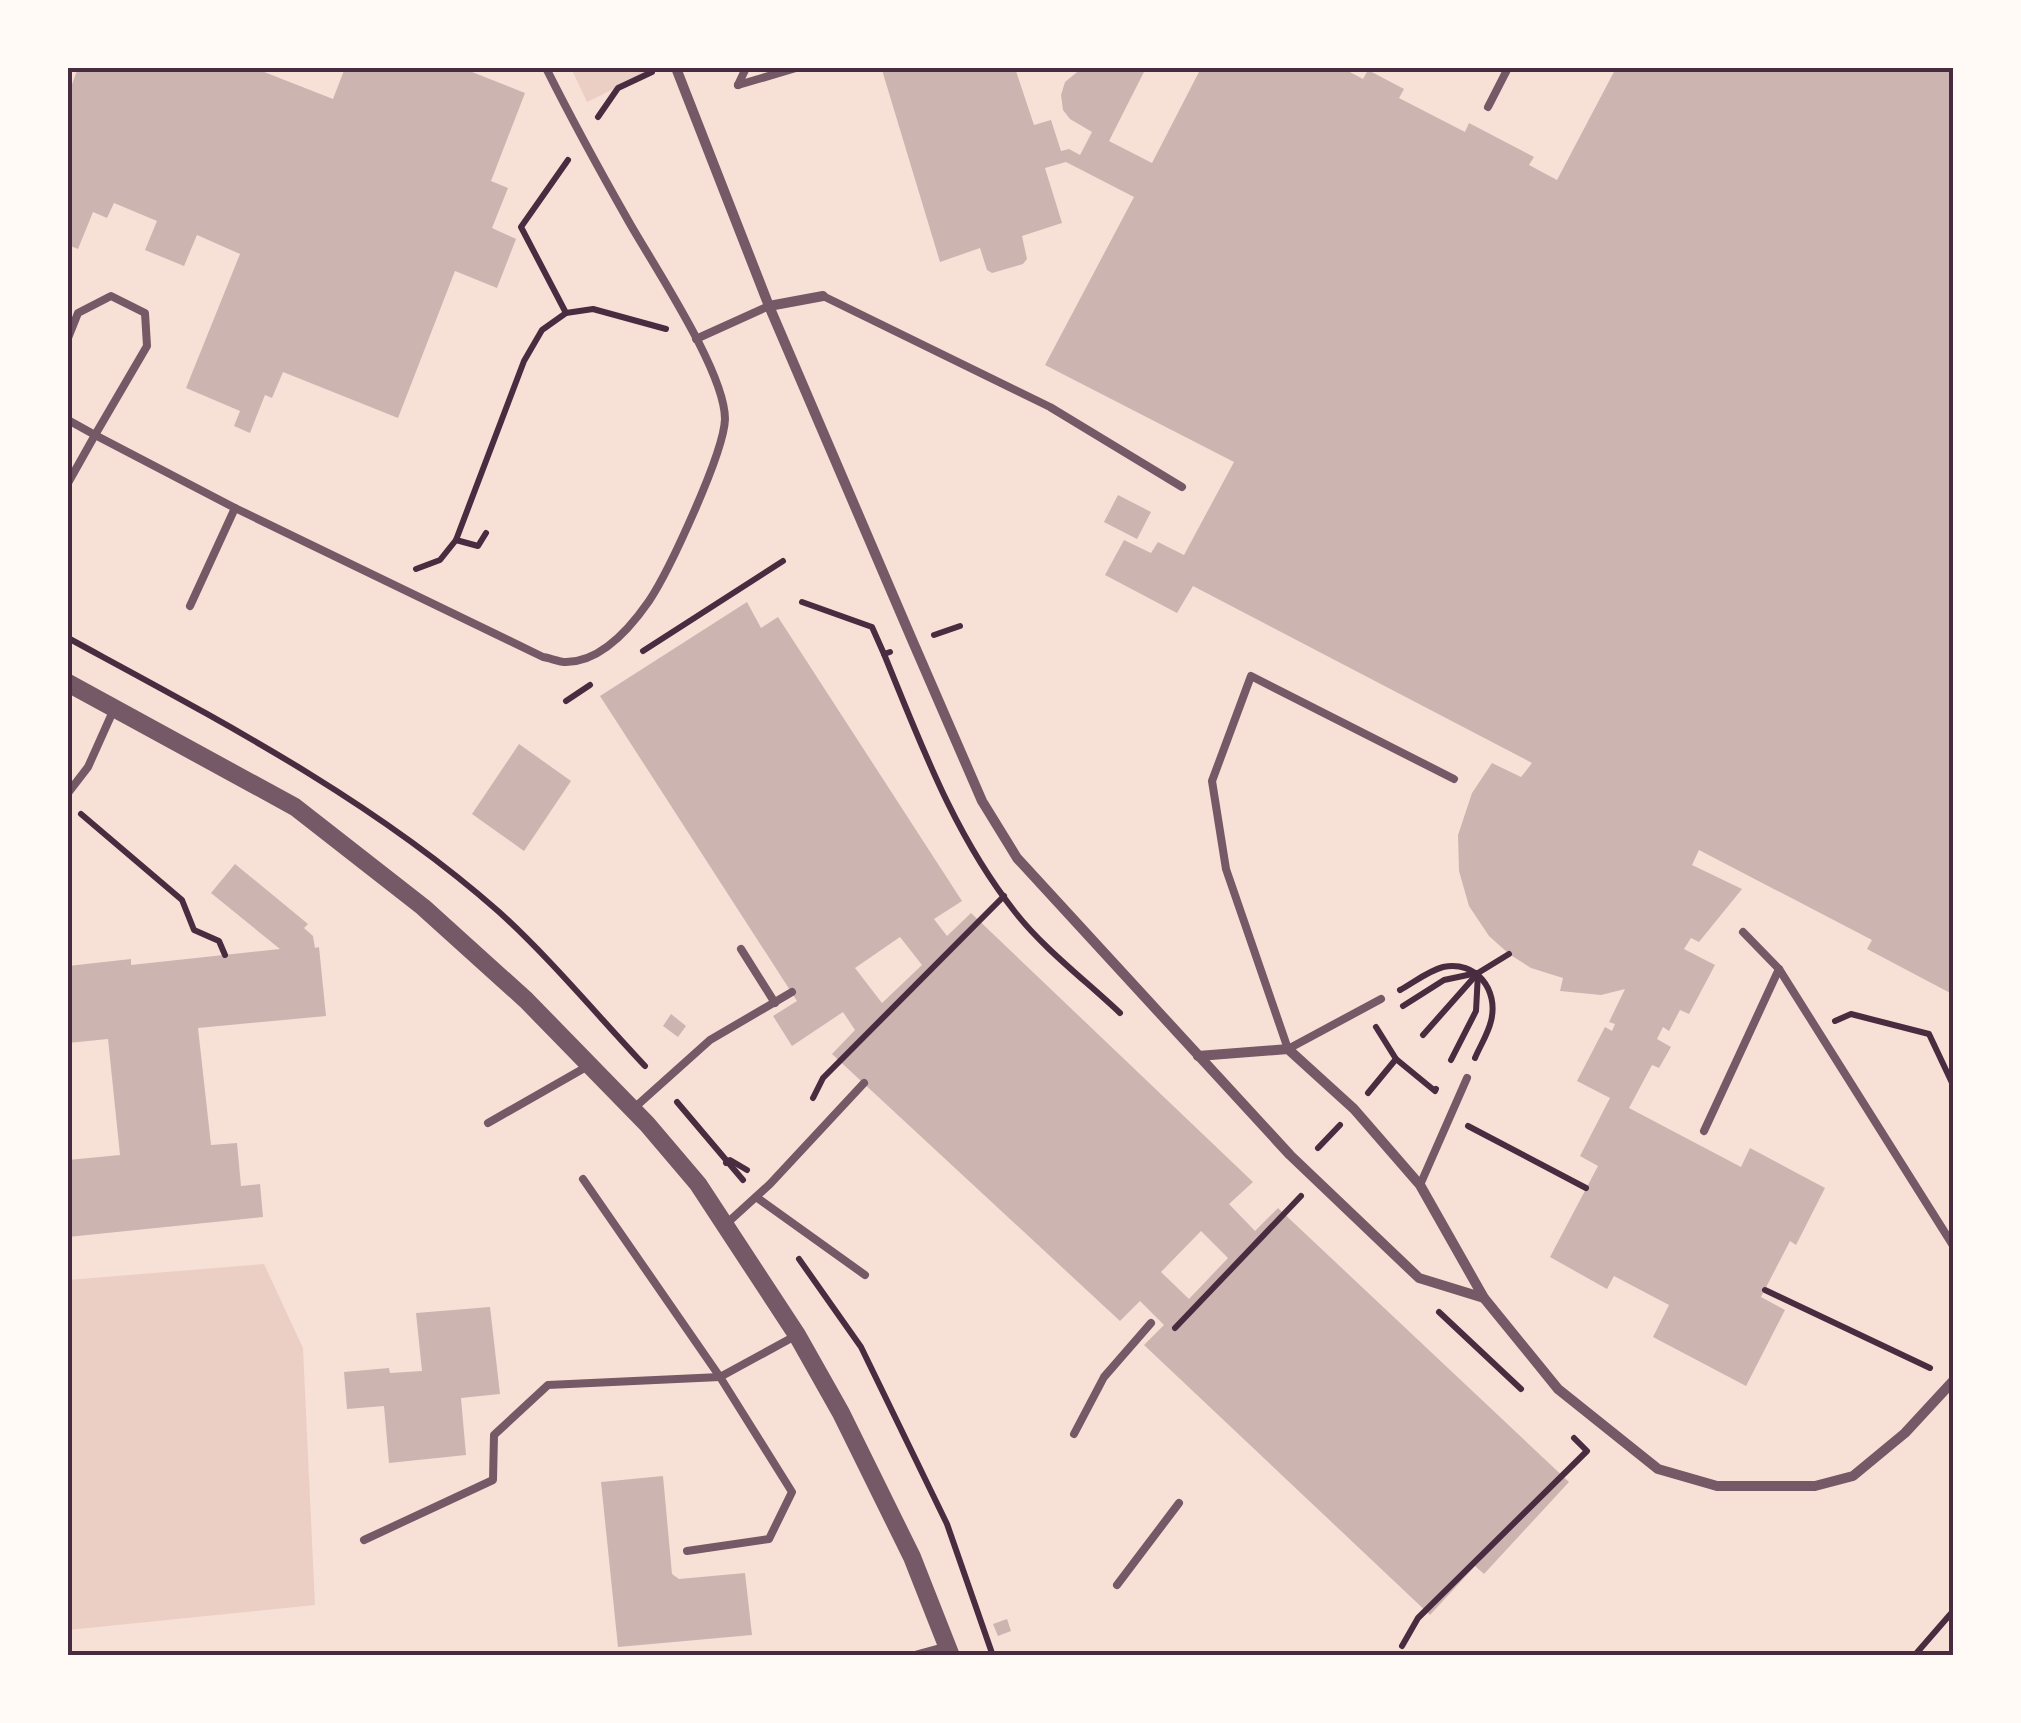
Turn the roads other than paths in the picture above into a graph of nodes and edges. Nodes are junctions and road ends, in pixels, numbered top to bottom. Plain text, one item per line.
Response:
1 (546, 68) edge
2 (676, 68) edge
3 (746, 68) edge
4 (796, 68) edge
5 (1508, 68) edge
6 (1488, 107) dead end
7 (823, 296) joint
8 (769, 306) junction
9 (68, 338) edge
10 (696, 339) junction
11 (68, 420) edge
12 (95, 434) junction
13 (68, 483) edge
14 (1182, 487) dead end
15 (235, 508) junction
16 (190, 606) dead end
17 (68, 683) edge
18 (114, 709) junction
19 (1454, 778) dead end
20 (68, 792) edge
21 (1742, 932) dead end
22 (741, 949) dead end
23 (1778, 969) junction
24 (792, 992) dead end
25 (1381, 999) road end
26 (774, 1004) junction
27 (1288, 1050) junction
28 (1198, 1056) junction
29 (592, 1064) junction
30 (1467, 1078) road end
31 (864, 1083) dead end
32 (633, 1109) junction
33 (488, 1123) dead end
34 (1704, 1131) dead end
35 (583, 1179) dead end
36 (1420, 1185) junction
37 (756, 1197) junction
38 (725, 1225) junction
39 (1954, 1246) edge
40 (864, 1275) dead end
41 (1484, 1298) junction
42 (1151, 1323) dead end
43 (797, 1334) junction
44 (720, 1377) junction
45 (1954, 1380) edge
46 (1074, 1434) dead end
47 (1179, 1502) dead end
48 (364, 1540) dead end
49 (687, 1550) dead end
50 (1117, 1585) dead end
51 (950, 1650) edge
52 (911, 1656) edge

1 - 10 lane
2 - 8 street
3 - 4 lane
5 - 6 lane
7 - 8 street
7 - 14 lane
8 - 10 lane
8 - 28 street
9 - 12 lane
10 - 15 lane
11 - 12 lane
12 - 13 lane
12 - 15 lane
15 - 16 lane
17 - 18 street
18 - 20 lane
18 - 29 street
19 - 27 lane
21 - 23 lane
22 - 26 lane
23 - 34 lane
23 - 39 lane
24 - 26 lane
25 - 27 lane
26 - 32 lane
27 - 28 street
27 - 36 street
28 - 41 street
29 - 32 street
29 - 33 lane
30 - 36 lane
31 - 37 lane
32 - 38 street
35 - 44 lane
36 - 41 street
37 - 38 lane
37 - 40 lane
38 - 43 street
41 - 45 street
42 - 46 lane
43 - 44 lane
43 - 51 street
44 - 48 lane
44 - 49 lane
47 - 50 lane
51 - 52 lane

